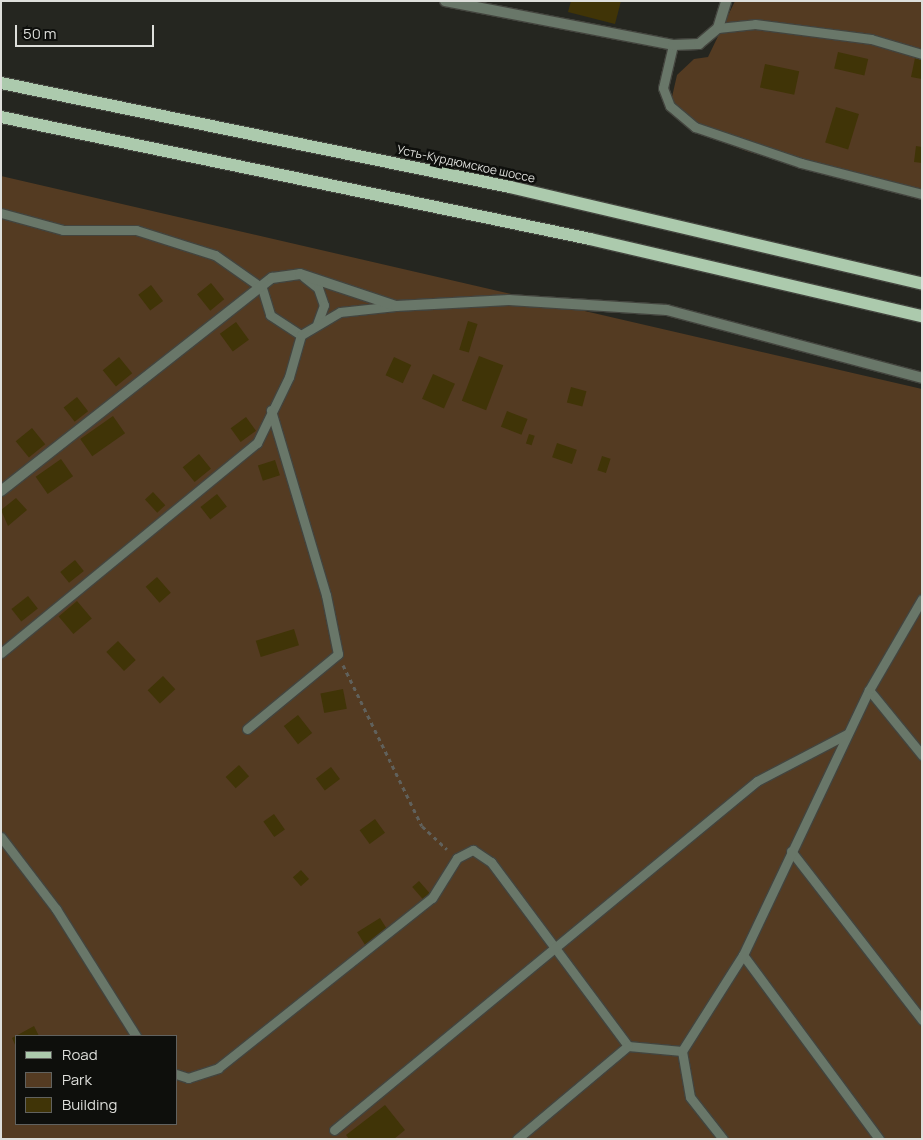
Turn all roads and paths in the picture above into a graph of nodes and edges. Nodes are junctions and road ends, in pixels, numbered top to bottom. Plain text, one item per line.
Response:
1 (446, 1) edge
2 (726, 1) edge
3 (718, 28) junction
4 (673, 45) junction
5 (922, 54) edge
6 (1, 84) edge
7 (1, 117) edge
8 (922, 194) edge
9 (1, 213) edge
10 (300, 274) junction
11 (922, 284) edge
12 (262, 288) junction
13 (396, 306) junction
14 (922, 316) edge
15 (317, 324) junction
16 (301, 335) junction
17 (922, 378) edge
18 (271, 410) junction
19 (1, 490) edge
20 (922, 599) edge
21 (1, 653) edge
22 (338, 654) junction
23 (869, 690) junction
24 (247, 729) dead end
25 (847, 734) junction
26 (922, 755) edge
27 (1, 837) edge
28 (791, 851) junction
29 (457, 858) junction
30 (552, 950) junction
31 (743, 955) junction
32 (922, 1020) edge
33 (135, 1035) edge
34 (628, 1046) junction
35 (682, 1051) junction
36 (178, 1075) edge
37 (334, 1130) dead end
38 (718, 1137) edge
39 (517, 1139) edge
40 (879, 1139) edge

1 - 4 street
2 - 3 street
3 - 4 street
3 - 5 lane
4 - 8 lane
6 - 11 main road, Усть-Курдюмское шоссе
7 - 14 main road
9 - 12 lane
10 - 12 street
10 - 13 street
10 - 15 lane
12 - 16 lane
12 - 19 street
13 - 15 lane
13 - 17 street
15 - 16 lane
16 - 18 lane
18 - 21 lane
18 - 22 lane
20 - 23 lane
22 - 24 lane
22 - 29 path
23 - 25 lane
23 - 26 lane
25 - 28 lane
25 - 30 lane
27 - 33 lane
28 - 31 lane
28 - 32 lane
29 - 30 lane
29 - 36 lane
30 - 34 lane
30 - 37 lane
31 - 35 lane
31 - 40 lane
34 - 35 lane
34 - 39 lane
35 - 38 lane

